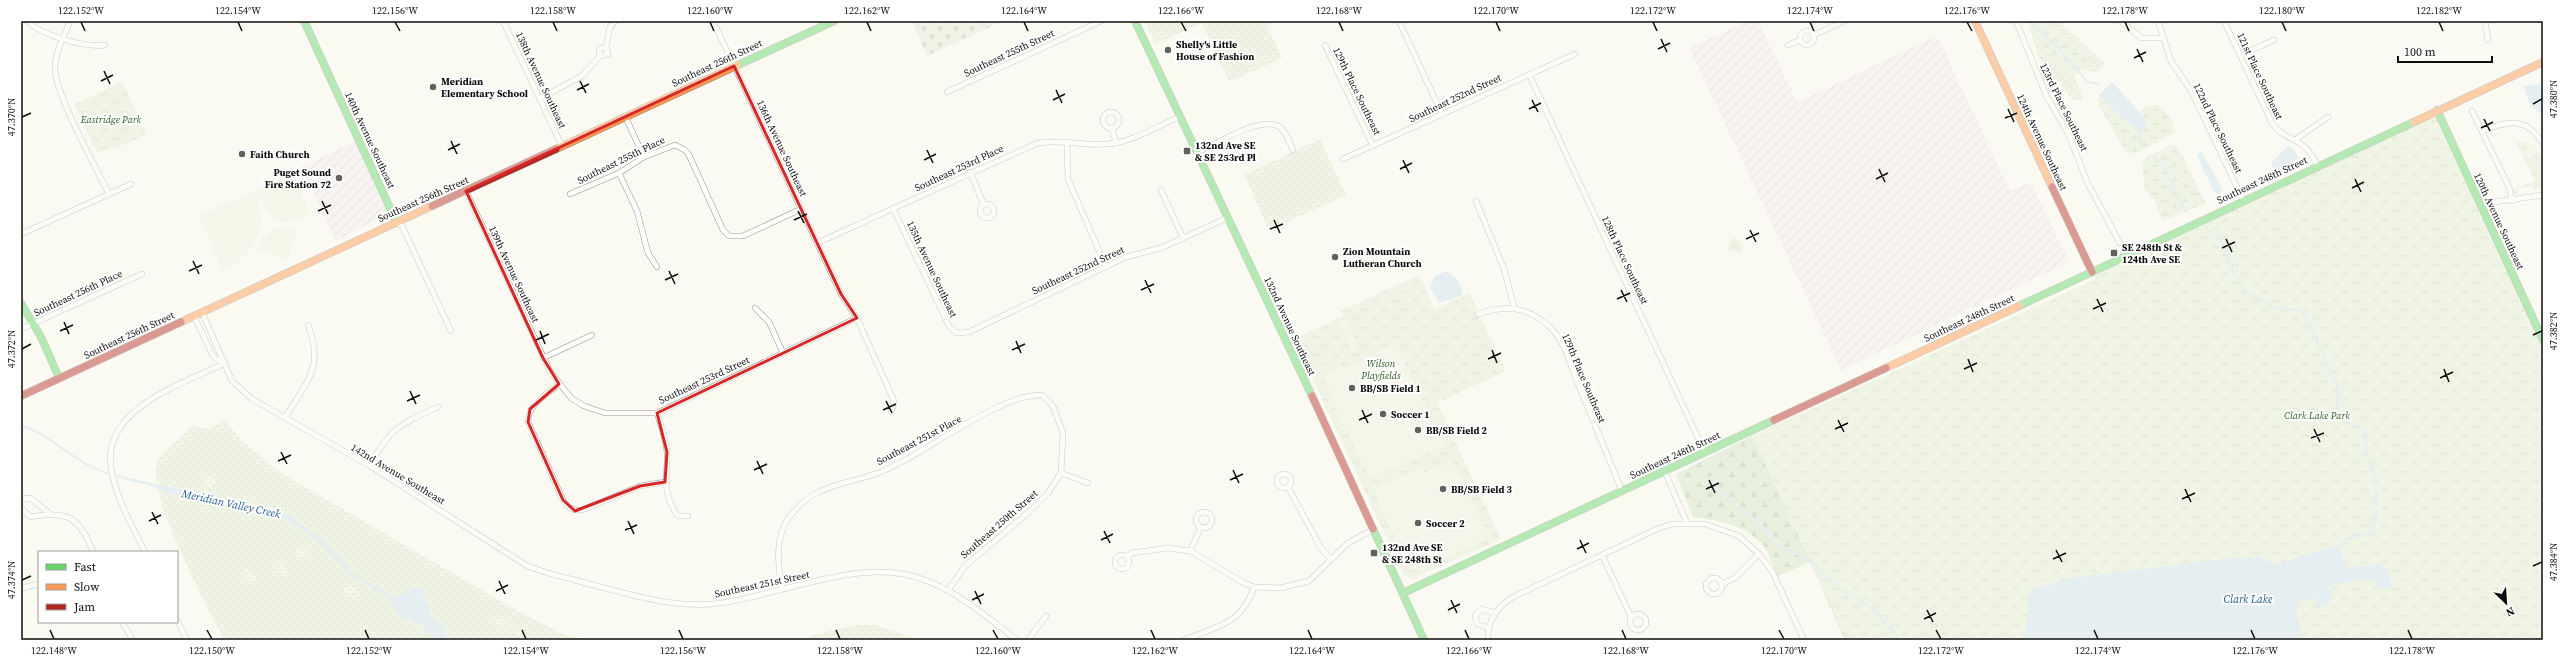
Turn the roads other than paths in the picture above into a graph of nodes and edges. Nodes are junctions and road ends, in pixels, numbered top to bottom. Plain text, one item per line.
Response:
1 (26, 21) edge
2 (70, 21) edge
3 (304, 21) edge
4 (503, 21) edge
5 (615, 21) edge
6 (713, 21) edge
7 (834, 21) edge
8 (1101, 21) edge
9 (1135, 21) edge
10 (1399, 21) edge
11 (1844, 21) edge
12 (1975, 21) edge
13 (2016, 21) edge
14 (2121, 21) edge
15 (2158, 21) edge
16 (2224, 21) edge
17 (2485, 21) edge
18 (1814, 35) junction
19 (64, 38) junction
20 (2163, 38) junction
21 (1800, 40) junction
22 (2274, 40) dead end
23 (2488, 40) dead end
24 (104, 45) dead end
25 (1324, 45) dead end
26 (1788, 46) dead end
27 (1575, 54) dead end
28 (2241, 55) junction
29 (2543, 62) edge
30 (734, 66) junction
31 (1529, 74) junction
32 (947, 92) dead end
33 (539, 99) junction
34 (2437, 110) junction
35 (2472, 111) dead end
36 (1442, 114) junction
37 (625, 116) junction
38 (1179, 117) junction
39 (2328, 117) dead end
40 (1112, 128) dead end
41 (2483, 130) junction
42 (2296, 139) junction
43 (1067, 143) junction
44 (1116, 143) junction
45 (2543, 144) edge
46 (562, 146) junction
47 (1373, 146) junction
48 (1293, 150) dead end
49 (1196, 153) junction
50 (644, 157) junction
51 (1343, 159) dead end
52 (2317, 165) junction
53 (619, 172) junction
54 (970, 172) junction
55 (131, 184) dead end
56 (1161, 190) dead end
57 (466, 191) junction
58 (109, 194) junction
59 (570, 194) dead end
60 (2543, 195) edge
61 (2243, 200) junction
62 (1476, 201) dead end
63 (2512, 201) junction
64 (2481, 204) junction
65 (984, 205) dead end
66 (893, 208) junction
67 (801, 209) junction
68 (1227, 218) junction
69 (396, 221) junction
70 (21, 234) edge
71 (1183, 238) junction
72 (817, 243) junction
73 (2120, 243) dead end
74 (657, 267) dead end
75 (1106, 267) junction
76 (2092, 272) junction
77 (142, 274) dead end
78 (21, 303) edge
79 (1514, 307) junction
80 (755, 308) dead end
81 (202, 312) junction
82 (1478, 314) dead end
83 (194, 316) junction
84 (857, 318) junction
85 (32, 324) junction
86 (308, 325) dead end
87 (21, 329) edge
88 (451, 331) dead end
89 (960, 333) joint
90 (592, 335) dead end
91 (2543, 340) edge
92 (783, 353) junction
93 (543, 358) junction
94 (223, 364) junction
95 (59, 378) junction
96 (559, 384) junction
97 (21, 396) edge
98 (438, 407) dead end
99 (891, 412) dead end
100 (657, 413) junction
101 (285, 418) junction
102 (1705, 453) junction
103 (370, 466) junction
104 (1665, 472) junction
105 (1061, 473) junction
106 (665, 482) junction
107 (1088, 483) dead end
108 (1288, 487) dead end
109 (1622, 491) junction
110 (21, 499) edge
111 (21, 507) edge
112 (49, 513) junction
113 (688, 516) dead end
114 (1687, 522) junction
115 (1201, 527) dead end
116 (1374, 529) junction
117 (93, 551) edge
118 (145, 551) edge
119 (1190, 551) junction
120 (1759, 554) junction
121 (1602, 555) junction
122 (1127, 557) dead end
123 (1330, 558) junction
124 (577, 580) joint
125 (38, 584) edge
126 (1722, 584) dead end
127 (1254, 587) junction
128 (21, 588) edge
129 (782, 589) junction
130 (948, 589) junction
131 (1403, 593) junction
132 (1495, 613) junction
133 (1046, 616) dead end
134 (1631, 617) dead end
135 (178, 622) edge
136 (123, 623) edge
137 (1489, 628) junction
138 (133, 640) edge
139 (186, 640) edge
140 (1017, 640) edge
141 (1028, 640) edge
142 (1184, 640) edge
143 (1424, 640) edge
144 (1488, 640) edge
145 (1804, 640) edge

1 - 19 street
2 - 19 street
3 - 69 street, 140th Avenue Southeast
4 - 33 street, 138th Avenue Southeast
5 - 33 street
6 - 30 street, 136th Avenue Southeast
7 - 30 street, Southeast 256th Street
8 - 32 street, Southeast 255th Street
9 - 38 street, 132nd Avenue Southeast
10 - 36 street
11 - 18 street
12 - 76 street, 124th Avenue Southeast
13 - 73 street, 123rd Place Southeast
14 - 20 street
15 - 20 street, 122nd Place Southeast
16 - 28 street, 121st Place Southeast
17 - 23 street
18 - 21 street
18 - 21 street
19 - 24 street
19 - 58 street
20 - 61 street, 122nd Place Southeast
21 - 26 street
22 - 28 street
25 - 47 street, 129th Place Southeast
27 - 31 street, Southeast 252nd Street
28 - 42 street, 121st Place Southeast
29 - 34 street, Southeast 248th Street
30 - 37 street, Southeast 256th Street
30 - 67 street, 136th Avenue Southeast
31 - 36 street, Southeast 252nd Street
31 - 102 street, 128th Place Southeast
33 - 46 street, 138th Avenue Southeast
34 - 52 street, Southeast 248th Street
34 - 64 street, 120th Avenue Southeast
35 - 41 street
36 - 47 street, Southeast 252nd Street
37 - 46 street, Southeast 256th Street
37 - 50 street
38 - 44 street, Southeast 253rd Place
38 - 49 street, 132nd Avenue Southeast
39 - 42 street
40 - 44 street
41 - 45 street
41 - 63 street
42 - 52 street, 121st Place Southeast
43 - 44 street, Southeast 253rd Place
43 - 54 street, Southeast 253rd Place
43 - 75 street
46 - 57 street, Southeast 256th Street
47 - 51 street, Southeast 252nd Street
48 - 49 street
49 - 68 street, 132nd Avenue Southeast
50 - 53 street, Southeast 255th Place
50 - 67 street, Southeast 255th Place
52 - 61 street, Southeast 248th Street
53 - 59 street, Southeast 255th Place
53 - 74 street
54 - 65 street
54 - 66 street, Southeast 253rd Place
55 - 58 street
56 - 71 street
57 - 69 street, Southeast 256th Street
57 - 93 street, 139th Avenue Southeast
58 - 70 street
60 - 63 street
61 - 76 street, Southeast 248th Street
62 - 79 street
63 - 64 street
64 - 91 street, 120th Avenue Southeast
66 - 72 street, Southeast 253rd Place
66 - 89 street, 135th Avenue Southeast
67 - 72 street, 136th Avenue Southeast
68 - 71 street, Southeast 252nd Street
68 - 116 street, 132nd Avenue Southeast
69 - 81 street, Southeast 256th Street
69 - 88 street, 140th Avenue Southeast
71 - 75 street, Southeast 252nd Street
72 - 84 street, 136th Avenue Southeast
75 - 89 street, Southeast 252nd Street
76 - 102 street, Southeast 248th Street
77 - 85 street, Southeast 256th Place
78 - 85 street
79 - 82 street
79 - 109 street, 129th Place Southeast
80 - 92 street
81 - 83 street, Southeast 256th Street
81 - 94 street, 142nd Avenue Southeast
83 - 94 street, 142nd Avenue Southeast
83 - 95 street, Southeast 256th Street
84 - 92 street, Southeast 253rd Street
84 - 99 street, 136th Avenue Southeast
85 - 87 street, Southeast 256th Place
85 - 95 street
86 - 101 street
90 - 93 street
92 - 100 street, Southeast 253rd Street
93 - 96 street, 139th Avenue Southeast
94 - 101 street, 142nd Avenue Southeast
94 - 118 street
95 - 97 street, Southeast 256th Street
96 - 100 street, Southeast 253rd Street
96 - 106 street
98 - 103 street
100 - 106 street
101 - 103 street, 142nd Avenue Southeast
102 - 104 street, Southeast 248th Street
103 - 124 street, 142nd Avenue Southeast
104 - 109 street, Southeast 248th Street
104 - 114 street
105 - 107 street
105 - 129 street, Southeast 251st Place
105 - 130 street, Southeast 250th Street
106 - 113 street
108 - 123 street
109 - 131 street, Southeast 248th Street
110 - 112 street
111 - 112 street
112 - 117 street
114 - 120 street
114 - 121 street
115 - 119 street
116 - 123 street
116 - 131 street, 132nd Avenue Southeast
119 - 122 street
119 - 127 street
120 - 126 street
120 - 145 street
121 - 132 street
121 - 134 street
123 - 127 street
124 - 129 street, Southeast 251st Street
125 - 128 street
127 - 142 street
129 - 130 street, Southeast 251st Street
130 - 140 street
131 - 143 street, 132nd Avenue Southeast
132 - 137 street
132 - 137 street
133 - 141 street
135 - 139 street
136 - 138 street
137 - 144 street

